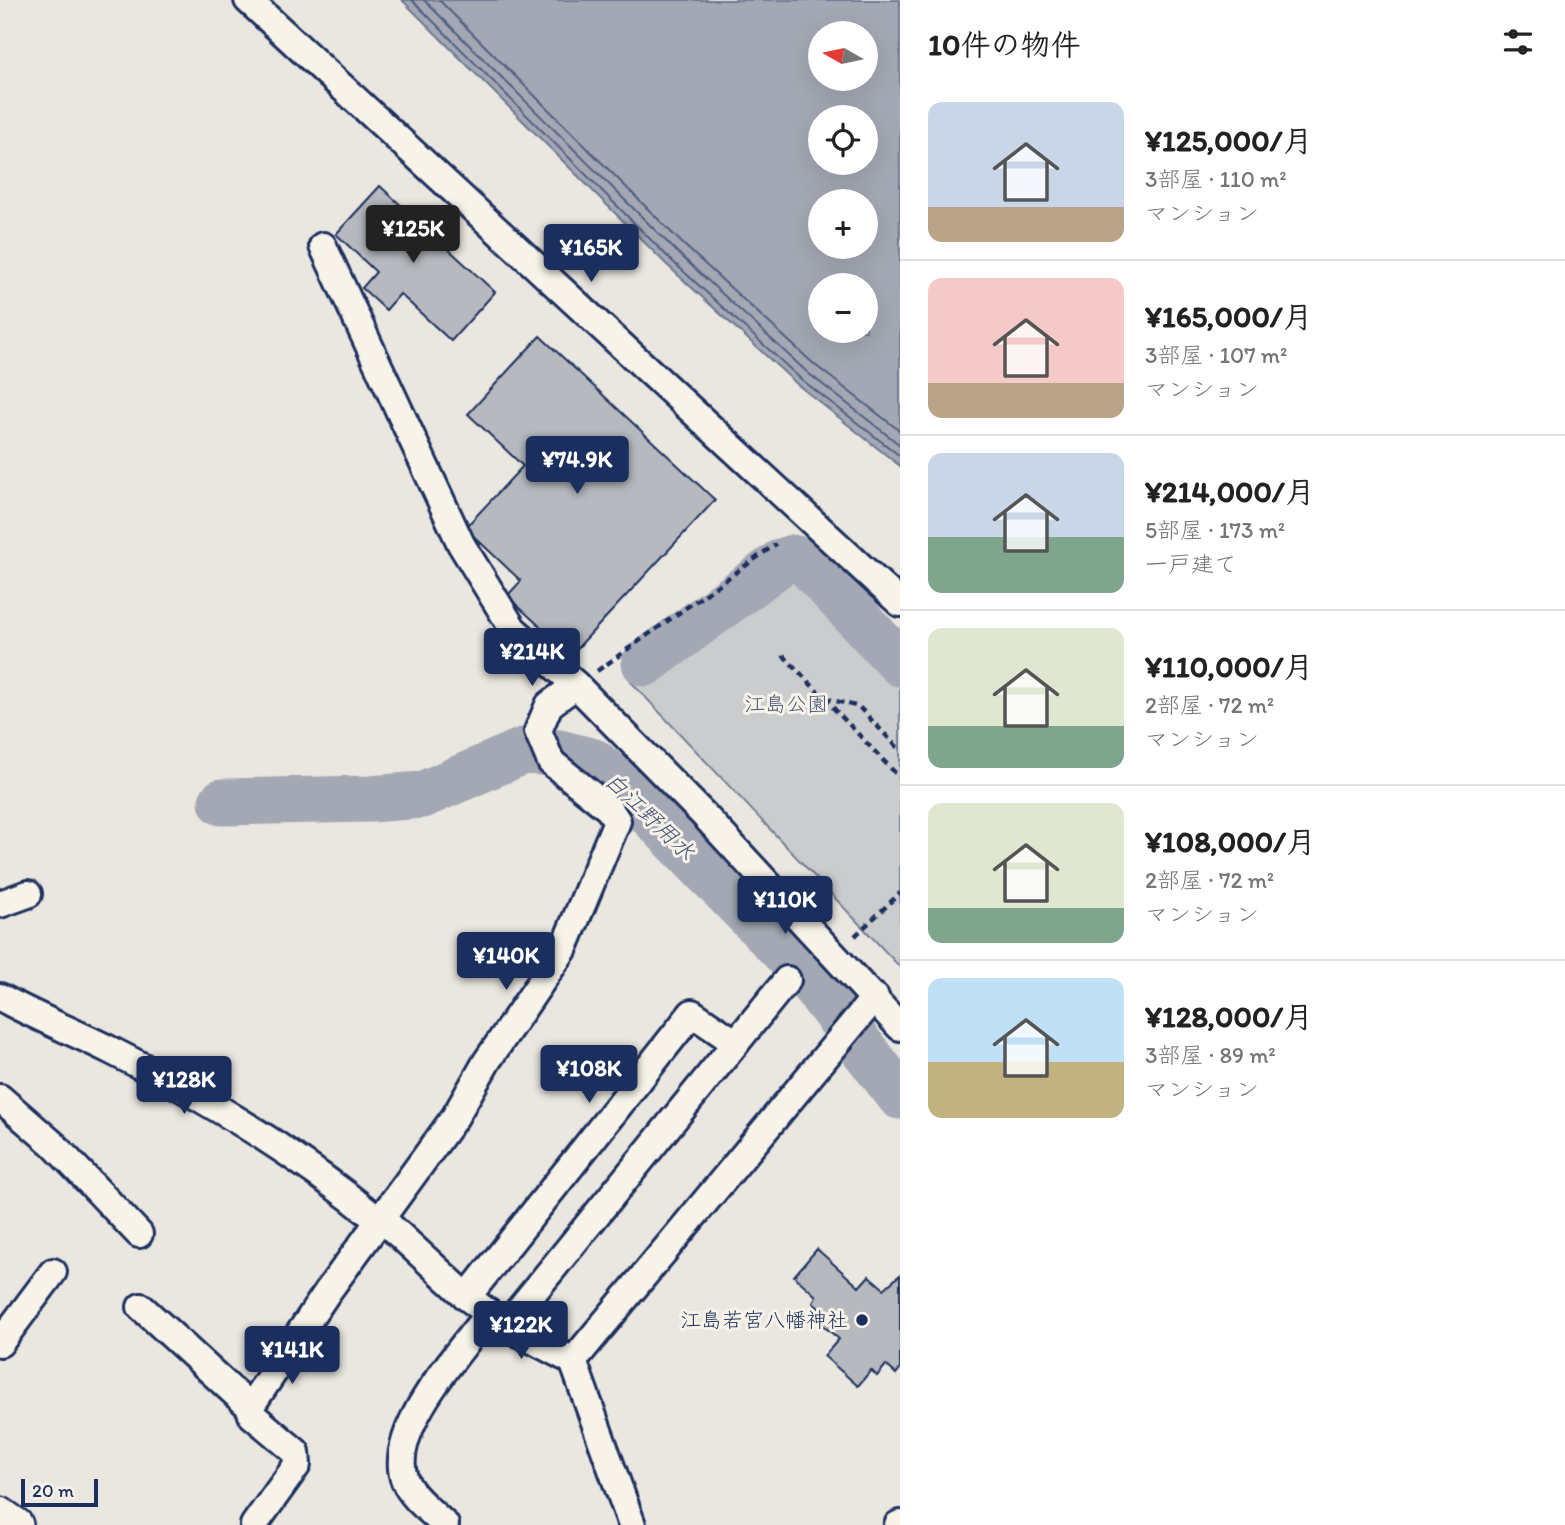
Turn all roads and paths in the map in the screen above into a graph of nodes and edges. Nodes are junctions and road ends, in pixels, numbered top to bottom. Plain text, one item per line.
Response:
1 (248, 0) edge
2 (323, 246) dead end
3 (776, 544) dead end
4 (900, 603) edge
5 (783, 655) dead end
6 (576, 685) junction
7 (824, 698) junction
8 (900, 750) edge
9 (900, 778) edge
10 (900, 893) edge
11 (28, 894) dead end
12 (0, 904) edge
13 (855, 936) dead end
14 (788, 980) dead end
15 (0, 997) edge
16 (875, 997) junction
17 (900, 1027) edge
18 (736, 1043) junction
19 (0, 1098) edge
20 (380, 1220) junction
21 (139, 1234) dead end
22 (53, 1272) dead end
23 (467, 1297) junction
24 (141, 1307) dead end
25 (497, 1320) junction
26 (0, 1343) edge
27 (573, 1361) junction
28 (250, 1407) junction
29 (0, 1514) edge
30 (16, 1525) edge
31 (254, 1525) edge
32 (444, 1525) edge
33 (632, 1525) edge

1 - 4 street
2 - 6 street
3 - 6 path
5 - 7 path
6 - 16 street
6 - 20 street
7 - 8 path
7 - 9 path
10 - 13 path
11 - 12 street
14 - 18 street
15 - 20 street
16 - 17 street
16 - 27 street
18 - 23 street
18 - 25 street
19 - 21 street
20 - 23 street
20 - 28 street
22 - 26 street
23 - 25 street
24 - 28 street
25 - 27 street
25 - 32 street
27 - 33 street
28 - 31 street
29 - 30 main road

